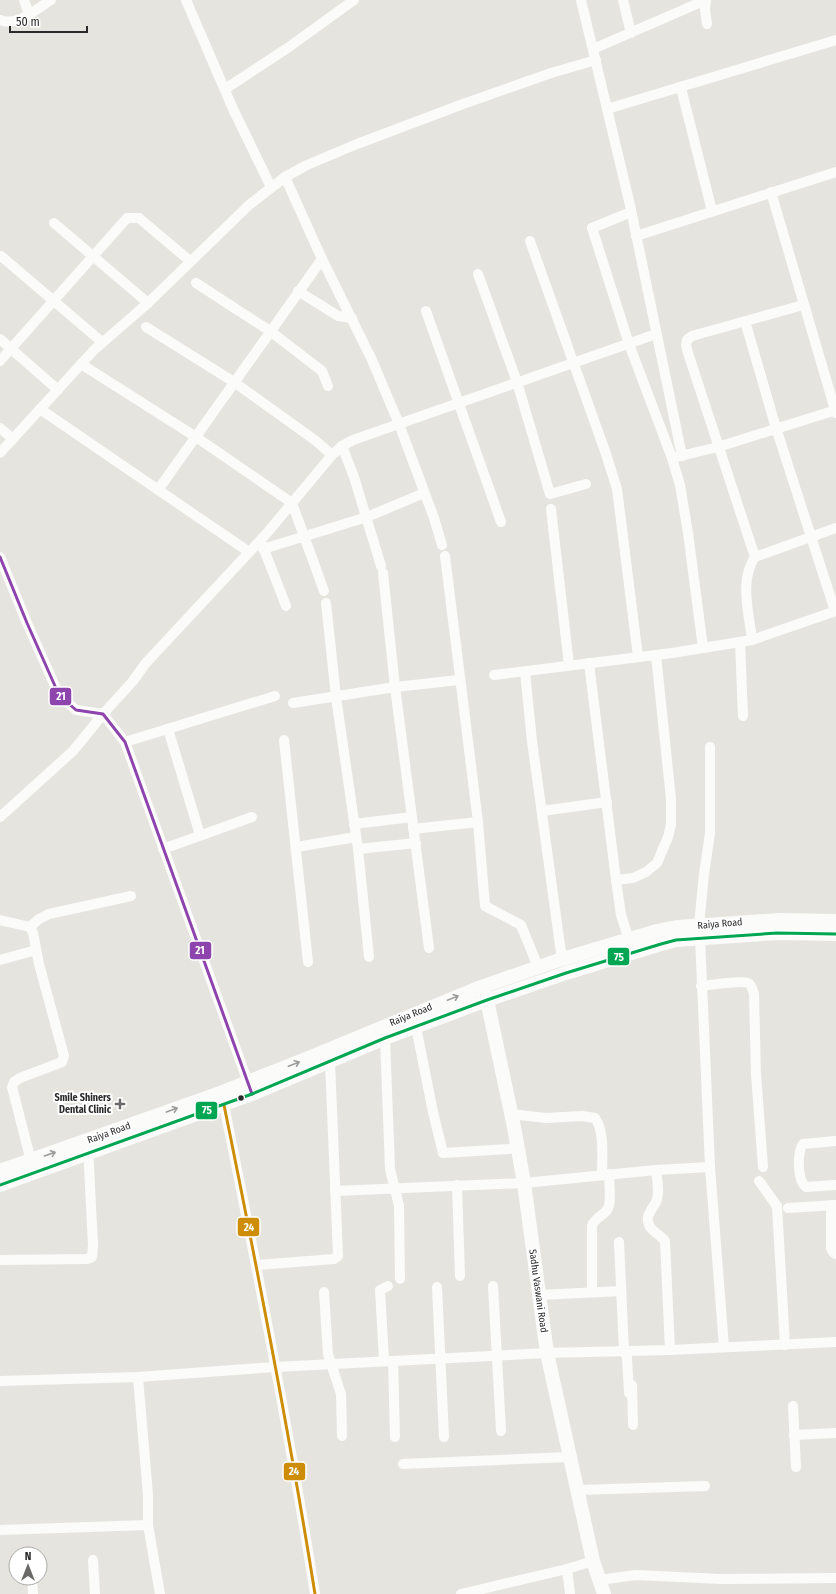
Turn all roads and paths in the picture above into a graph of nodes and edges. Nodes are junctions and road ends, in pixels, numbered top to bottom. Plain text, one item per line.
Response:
1 (24, 0) edge
2 (51, 0) edge
3 (186, 0) edge
4 (354, 0) edge
5 (581, 0) edge
6 (623, 0) edge
7 (706, 0) edge
8 (29, 14) junction
9 (0, 20) edge
10 (707, 24) dead end
11 (631, 33) junction
12 (836, 40) edge
13 (593, 49) junction
14 (596, 60) junction
15 (681, 88) junction
16 (225, 89) junction
17 (607, 109) junction
18 (835, 175) edge
19 (285, 177) junction
20 (271, 186) junction
21 (771, 192) junction
22 (712, 211) junction
23 (631, 212) junction
24 (54, 223) dead end
25 (636, 236) junction
26 (530, 241) dead end
27 (1, 256) dead end
28 (93, 256) junction
29 (322, 259) junction
30 (190, 261) junction
31 (478, 274) dead end
32 (196, 283) dead end
33 (298, 291) junction
34 (54, 301) junction
35 (148, 303) junction
36 (804, 305) junction
37 (426, 311) dead end
38 (352, 318) junction
39 (745, 321) junction
40 (146, 327) dead end
41 (270, 331) junction
42 (656, 334) junction
43 (0, 340) edge
44 (102, 342) junction
45 (629, 344) junction
46 (10, 348) junction
47 (0, 361) edge
48 (574, 362) junction
49 (81, 364) junction
50 (234, 382) junction
51 (517, 382) junction
52 (328, 386) dead end
53 (58, 390) junction
54 (459, 402) junction
55 (40, 409) junction
56 (836, 411) edge
57 (399, 424) junction
58 (0, 428) edge
59 (776, 428) junction
60 (196, 437) junction
61 (13, 439) junction
62 (342, 446) junction
63 (718, 447) junction
64 (0, 453) edge
65 (332, 455) junction
66 (682, 456) junction
67 (672, 458) junction
68 (586, 484) dead end
69 (158, 490) junction
70 (424, 493) junction
71 (292, 503) junction
72 (551, 509) dead end
73 (367, 517) junction
74 (500, 522) dead end
75 (836, 528) edge
76 (811, 536) junction
77 (304, 537) junction
78 (262, 545) junction
79 (442, 545) dead end
80 (249, 552) junction
81 (445, 556) dead end
82 (0, 557) edge
83 (755, 557) junction
84 (324, 591) dead end
85 (326, 603) dead end
86 (286, 606) dead end
87 (835, 611) edge
88 (752, 640) junction
89 (740, 642) junction
90 (703, 648) junction
91 (656, 655) junction
92 (638, 657) junction
93 (589, 663) junction
94 (569, 665) junction
95 (525, 672) junction
96 (494, 675) dead end
97 (459, 680) junction
98 (395, 688) junction
99 (274, 696) dead end
100 (336, 698) junction
101 (294, 703) dead end
102 (103, 714) junction
103 (743, 716) dead end
104 (168, 729) junction
105 (284, 740) dead end
106 (126, 742) junction
107 (710, 747) dead end
108 (607, 802) junction
109 (542, 810) junction
110 (0, 817) edge
111 (252, 817) dead end
112 (412, 817) junction
113 (478, 822) junction
114 (354, 824) junction
115 (413, 829) junction
116 (200, 835) junction
117 (356, 838) junction
118 (416, 843) junction
119 (296, 847) junction
120 (163, 848) junction
121 (358, 849) junction
122 (616, 880) junction
123 (131, 896) dead end
124 (0, 920) edge
125 (836, 921) edge
126 (30, 927) junction
127 (699, 932) junction
128 (836, 934) edge
129 (629, 940) junction
130 (429, 948) dead end
131 (36, 950) junction
132 (370, 957) dead end
133 (0, 960) edge
134 (562, 960) junction
135 (308, 962) dead end
136 (538, 967) junction
137 (702, 986) junction
138 (484, 993) junction
139 (416, 1027) junction
140 (385, 1038) junction
141 (330, 1062) junction
142 (250, 1088) junction
143 (224, 1105) junction
144 (511, 1114) junction
145 (836, 1141) edge
146 (88, 1147) junction
147 (509, 1149) dead end
148 (31, 1160) junction
149 (710, 1167) junction
150 (763, 1167) dead end
151 (656, 1170) junction
152 (0, 1171) edge
153 (605, 1175) junction
154 (760, 1181) dead end
155 (524, 1183) junction
156 (0, 1185) edge
157 (456, 1185) junction
158 (836, 1185) edge
159 (394, 1188) junction
160 (335, 1190) junction
161 (834, 1205) edge
162 (788, 1208) dead end
163 (834, 1231) edge
164 (619, 1242) dead end
165 (836, 1254) edge
166 (0, 1260) edge
167 (257, 1265) junction
168 (460, 1276) dead end
169 (400, 1279) dead end
170 (388, 1286) dead end
171 (493, 1286) dead end
172 (437, 1287) dead end
173 (622, 1290) junction
174 (324, 1292) dead end
175 (592, 1292) junction
176 (539, 1295) junction
177 (836, 1342) edge
178 (785, 1345) junction
179 (724, 1347) junction
180 (670, 1350) junction
181 (628, 1351) junction
182 (547, 1353) junction
183 (497, 1356) junction
184 (441, 1358) junction
185 (389, 1361) junction
186 (330, 1364) junction
187 (275, 1367) junction
188 (138, 1377) junction
189 (0, 1382) edge
190 (629, 1393) dead end
191 (793, 1406) dead end
192 (633, 1425) dead end
193 (501, 1431) dead end
194 (836, 1433) edge
195 (794, 1435) junction
196 (342, 1436) dead end
197 (396, 1437) dead end
198 (444, 1437) dead end
199 (570, 1458) junction
200 (403, 1464) dead end
201 (796, 1468) dead end
202 (705, 1486) dead end
203 (578, 1490) junction
204 (148, 1525) junction
205 (0, 1530) edge
206 (94, 1560) dead end
207 (593, 1560) junction
208 (567, 1570) junction
209 (836, 1578) edge
210 (599, 1580) junction
211 (476, 1592) edge
212 (95, 1594) edge
213 (160, 1594) edge
214 (315, 1594) edge
215 (461, 1594) edge
216 (570, 1594) edge
217 (604, 1594) edge

1 - 8 street
2 - 8 street
3 - 16 street
4 - 16 street
5 - 13 street
6 - 11 street
7 - 10 street
7 - 11 street
8 - 9 street
11 - 13 street
12 - 15 street
13 - 14 street
14 - 17 street
14 - 19 street
15 - 17 street
15 - 22 street
16 - 20 street
17 - 23 street
18 - 21 street
19 - 20 street
19 - 29 street
20 - 30 street
21 - 22 street
21 - 36 street
22 - 25 street
23 - 25 street
23 - 45 street
24 - 28 street
25 - 42 street
26 - 48 street
27 - 34 street
28 - 30 street
28 - 34 street
28 - 35 street
29 - 33 street
29 - 38 street
30 - 35 street
31 - 51 street
32 - 41 street
33 - 38 street
33 - 41 street
34 - 44 street
34 - 46 street
35 - 44 street
36 - 39 street
36 - 56 street
37 - 54 street
38 - 57 street
39 - 59 street
39 - 63 street
40 - 50 street
41 - 50 street
41 - 52 street
42 - 45 street
42 - 66 street
43 - 46 street
44 - 49 street
45 - 48 street
45 - 67 street
46 - 47 street
46 - 53 street
48 - 51 street
48 - 92 street
49 - 53 street
49 - 60 street
50 - 60 street
50 - 65 street
51 - 54 street
51 - 68 street
53 - 55 street
54 - 57 street
54 - 74 street
55 - 61 street
55 - 69 street
56 - 59 street
57 - 62 street
57 - 70 street
58 - 61 street
59 - 63 street
59 - 76 street
60 - 69 street
60 - 71 street
61 - 64 street
62 - 65 street
62 - 73 street
63 - 66 street
63 - 83 street
65 - 71 street
66 - 67 street
67 - 90 street
69 - 80 street
70 - 73 street
70 - 79 street
71 - 77 street
71 - 78 street
72 - 94 street
73 - 77 street
73 - 98 street
75 - 76 street
76 - 83 street
76 - 87 street
77 - 78 street
77 - 84 street
78 - 80 street
78 - 86 street
80 - 102 street
81 - 97 street
82 - 102 street
83 - 88 street
85 - 100 street
87 - 88 street
88 - 89 street
89 - 90 street
89 - 103 street
90 - 91 street
91 - 92 street
91 - 122 street
92 - 93 street
93 - 94 street
93 - 108 street
94 - 95 street
95 - 96 street
95 - 109 street
97 - 98 street
97 - 113 street
98 - 100 street
98 - 112 street
99 - 104 street
100 - 101 street
100 - 114 street
102 - 106 street
102 - 110 street
104 - 106 street
104 - 116 street
105 - 119 street
106 - 120 street
107 - 127 street
108 - 109 street
108 - 122 street
109 - 134 street
111 - 116 street
112 - 114 street
112 - 115 street
113 - 115 street
113 - 136 street
114 - 117 street
115 - 118 street
116 - 120 street
117 - 119 street
117 - 121 street
118 - 121 street
118 - 130 street
119 - 135 street
120 - 142 street
121 - 132 street
122 - 129 street
123 - 126 street
124 - 126 street
125 - 127 street, Raiya Road
126 - 131 street
127 - 128 street, Raiya Road
127 - 129 street, Raiya Road
127 - 137 street
127 - 138 street, Raiya Road
129 - 134 street, Raiya Road
131 - 133 street
131 - 148 street
134 - 136 street, Raiya Road
136 - 138 street, Raiya Road
137 - 149 street
137 - 150 street
138 - 139 street, Raiya Road
142 -> 138 street, Raiya Road
138 - 144 street, Sadhu Vaswani Road
139 - 140 street, Raiya Road
139 - 147 street
140 - 141 street, Raiya Road
140 - 159 street
141 - 142 street, Raiya Road
141 - 160 street
142 - 143 street, Raiya Road
146 -> 142 street, Raiya Road
143 - 146 street, Raiya Road
143 - 167 street
144 - 153 street
144 - 155 street, Sadhu Vaswani Road
145 - 158 street
148 -> 146 street, Raiya Road
146 - 156 street, Raiya Road
146 - 166 street
148 - 152 street, Raiya Road
149 - 151 street
149 - 179 street
151 - 153 street
151 - 180 street
153 - 155 street
153 - 175 street
154 - 178 street
155 - 157 street
155 - 176 street, Sadhu Vaswani Road
157 - 159 street
157 - 168 street
159 - 160 street
159 - 169 street
160 - 167 street
161 - 162 street
161 - 163 street
163 - 165 street
164 - 173 street
167 - 187 street
170 - 185 street
171 - 183 street
172 - 184 street
173 - 175 street
173 - 181 street
174 - 186 street
175 - 176 street
176 - 182 street, Sadhu Vaswani Road
177 - 178 street
178 - 179 street
179 - 180 street
180 - 181 street
181 - 182 street
181 - 190 street
181 - 192 street
182 - 183 street
182 - 199 street, Sadhu Vaswani Road
183 - 184 street
183 - 193 street
184 - 185 street
184 - 198 street
185 - 186 street
185 - 197 street
186 - 187 street
186 - 196 street
187 - 188 street
187 - 214 street
188 - 189 street
188 - 204 street
191 - 195 street
194 - 195 street
195 - 201 street
199 - 200 street
199 - 203 street, Sadhu Vaswani Road
202 - 203 street
203 - 207 street, Sadhu Vaswani Road
204 - 205 street
204 - 213 street
206 - 212 street
207 - 208 street
207 - 210 street, Sadhu Vaswani Road
208 - 211 street
208 - 216 street
209 - 210 street
210 - 217 street, Sadhu Vaswani Road
211 - 215 street

